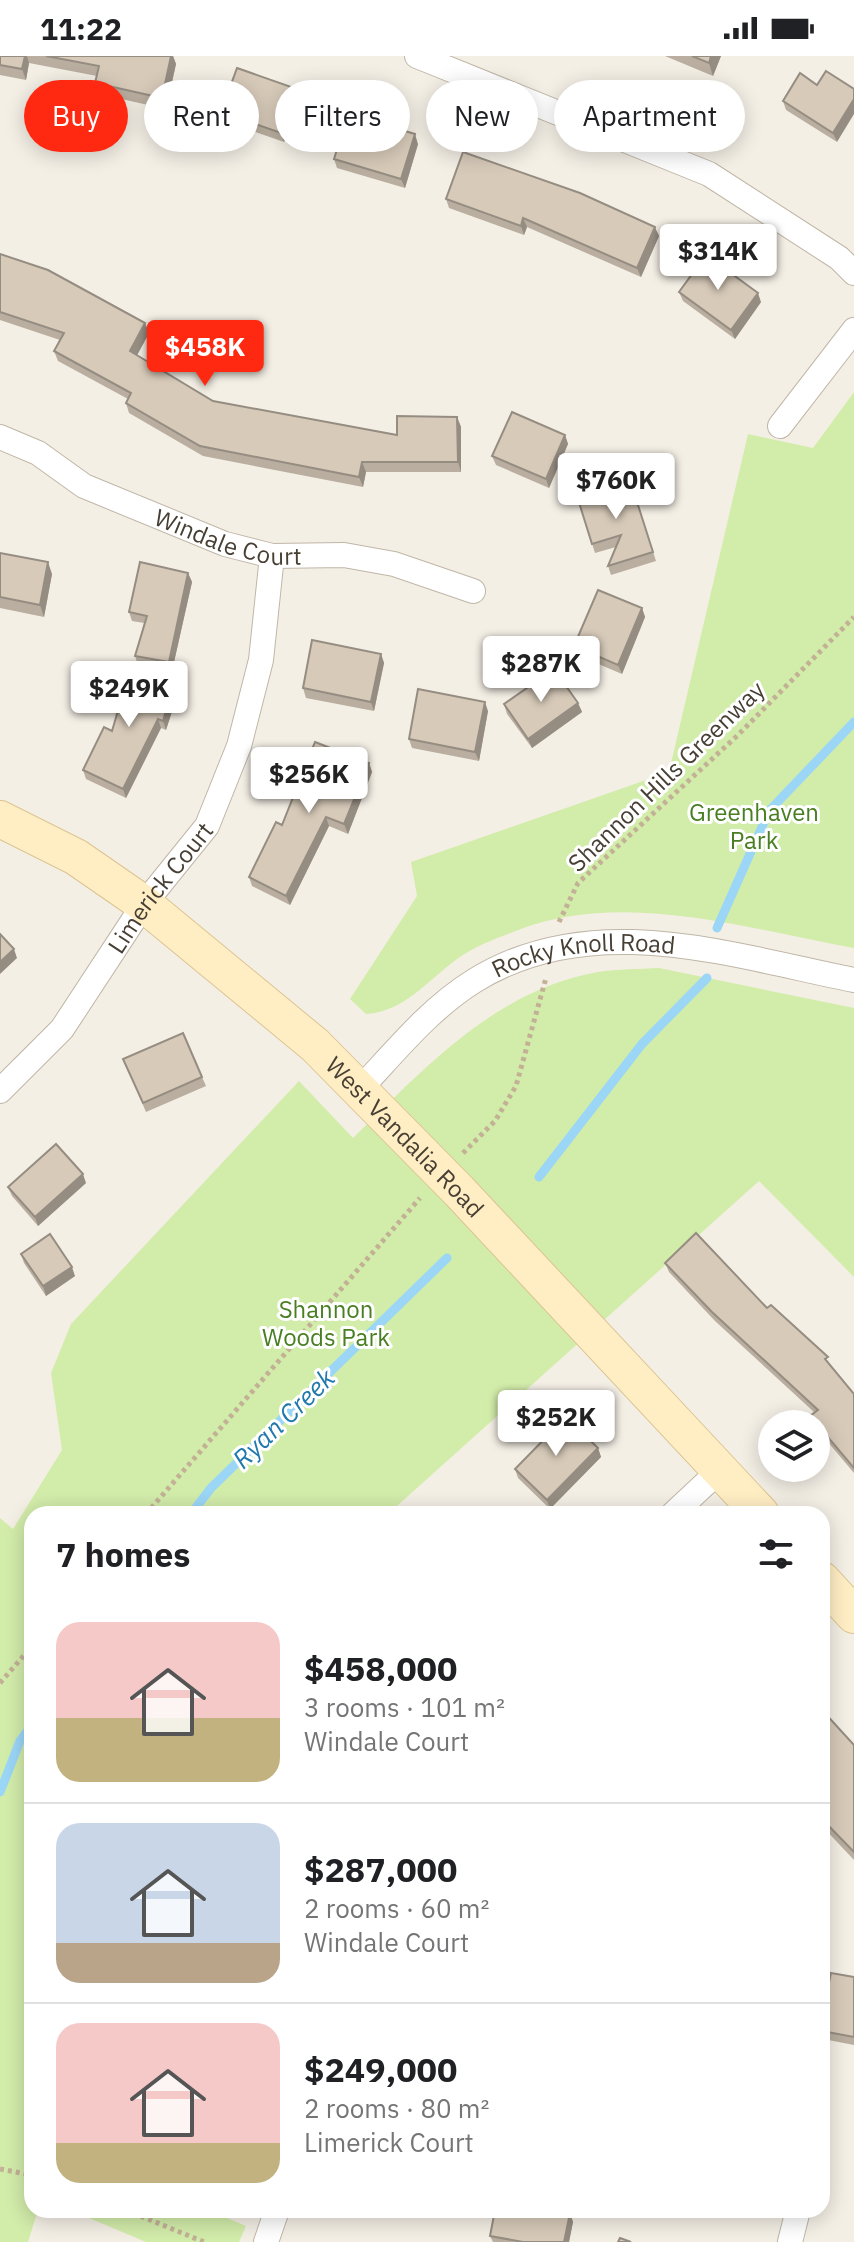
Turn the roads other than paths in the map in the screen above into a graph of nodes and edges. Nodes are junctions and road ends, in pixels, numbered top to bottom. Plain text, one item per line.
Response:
1 (417, 56) edge
2 (854, 273) edge
3 (854, 330) edge
4 (780, 426) dead end
5 (0, 437) edge
6 (272, 556) junction
7 (473, 591) dead end
8 (0, 819) edge
9 (144, 904) junction
10 (854, 980) edge
11 (359, 1090) junction
12 (0, 1091) edge
13 (720, 1470) junction
14 (682, 1506) edge
15 (754, 1506) edge
16 (830, 1589) edge
17 (854, 1615) edge
18 (274, 2218) edge
19 (796, 2218) edge
20 (266, 2242) edge
21 (790, 2242) edge

1 - 2 street
3 - 4 street
5 - 6 street, Windale Court
6 - 7 street, Windale Court
6 - 9 street, Limerick Court
8 - 9 main road, West Vandalia Road
9 - 11 main road, West Vandalia Road
9 - 12 street, Limerick Court
10 - 11 street, Rocky Knoll Road
11 - 13 main road, West Vandalia Road
13 - 14 street
13 - 15 main road, West Vandalia Road
16 - 17 main road
18 - 20 street
19 - 21 street

